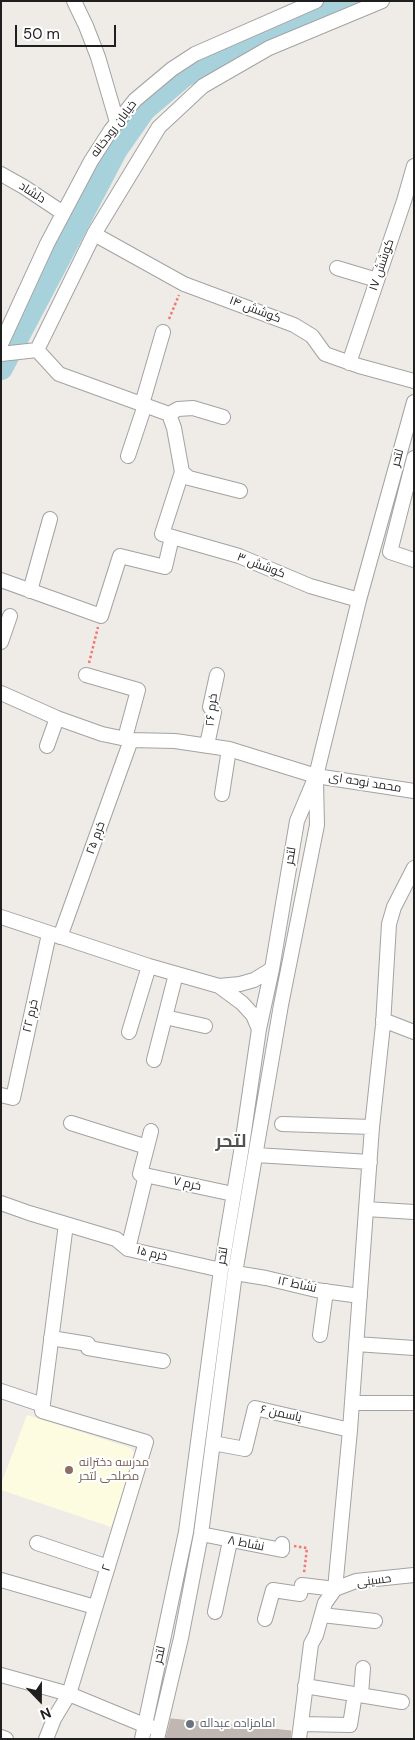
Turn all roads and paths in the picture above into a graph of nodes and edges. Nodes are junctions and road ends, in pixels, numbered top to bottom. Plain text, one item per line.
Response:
1 (74, 1) edge
2 (316, 1) edge
3 (382, 1) edge
4 (117, 122) junction
5 (414, 166) edge
6 (1, 174) edge
7 (411, 184) edge
8 (63, 213) junction
9 (94, 234) junction
10 (337, 268) dead end
11 (377, 280) junction
12 (184, 284) junction
13 (163, 332) joint
14 (1, 344) edge
15 (36, 350) junction
16 (1, 354) edge
17 (349, 363) junction
18 (414, 381) edge
19 (414, 402) edge
20 (143, 405) junction
21 (169, 414) junction
22 (223, 417) dead end
23 (400, 452) junction
24 (128, 456) dead end
25 (414, 458) edge
26 (182, 472) junction
27 (240, 491) dead end
28 (50, 519) dead end
29 (167, 536) junction
30 (414, 560) edge
31 (1, 580) edge
32 (30, 591) junction
33 (359, 600) junction
34 (10, 616) dead end
35 (101, 616) junction
36 (1, 642) edge
37 (86, 675) joint
38 (217, 675) dead end
39 (1, 693) edge
40 (57, 718) junction
41 (128, 739) junction
42 (207, 745) junction
43 (47, 746) dead end
44 (229, 748) junction
45 (316, 776) junction
46 (414, 791) edge
47 (222, 794) dead end
48 (414, 868) edge
49 (1, 917) edge
50 (54, 936) junction
51 (149, 966) junction
52 (272, 969) junction
53 (176, 974) junction
54 (219, 986) junction
55 (165, 1017) junction
56 (383, 1020) junction
57 (205, 1026) dead end
58 (259, 1029) junction
59 (129, 1032) dead end
60 (414, 1032) edge
61 (154, 1060) dead end
62 (7, 1096) edge
63 (71, 1123) dead end
64 (282, 1124) dead end
65 (372, 1127) junction
66 (151, 1131) dead end
67 (147, 1147) junction
68 (256, 1155) junction
69 (370, 1162) junction
70 (143, 1175) junction
71 (233, 1194) junction
72 (1, 1203) edge
73 (366, 1209) junction
74 (414, 1212) edge
75 (66, 1224) junction
76 (128, 1248) junction
77 (221, 1270) junction
78 (235, 1273) junction
79 (326, 1291) junction
80 (360, 1296) junction
81 (320, 1335) dead end
82 (51, 1338) junction
83 (356, 1344) junction
84 (414, 1348) edge
85 (163, 1361) dead end
86 (1, 1391) edge
87 (352, 1402) junction
88 (414, 1403) edge
89 (42, 1405) junction
90 (350, 1430) junction
91 (213, 1443) junction
92 (201, 1534) junction
93 (230, 1541) junction
94 (37, 1542) dead end
95 (282, 1544) joint
96 (108, 1567) junction
97 (414, 1575) edge
98 (1, 1580) edge
99 (302, 1585) junction
100 (335, 1589) junction
101 (95, 1607) junction
102 (214, 1612) dead end
103 (322, 1615) junction
104 (265, 1619) dead end
105 (375, 1621) dead end
106 (165, 1634) junction
107 (181, 1638) junction
108 (363, 1668) dead end
109 (1, 1675) edge
110 (305, 1686) junction
111 (69, 1694) junction
112 (358, 1694) junction
113 (402, 1702) dead end
114 (300, 1724) junction
115 (143, 1732) edge
116 (158, 1734) edge
117 (1, 1738) edge
118 (6, 1739) edge
119 (46, 1739) edge
120 (299, 1739) edge

1 - 4 street
2 - 4 street, خیابان رودخانه
3 - 9 street
4 - 8 street, خیابان رودخانه
5 - 7 street, کوشش ۱۷
6 - 8 street, دلشاد
7 - 11 street, کوشش ۱۷
8 - 14 street, خیابان رودخانه
9 - 12 street, کوشش ۱۴
9 - 15 street
10 - 11 street
11 - 17 street, کوشش ۱۷
12 - 13 path
12 - 17 street, کوشش ۱۴
13 - 20 street
15 - 16 street
15 - 20 street
17 - 18 street, کوشش ۱۴
19 - 23 street, لتحر
20 - 21 street
20 - 24 street
21 - 22 street
21 - 26 street
23 - 25 street
23 - 33 street, لتحر
25 - 30 street
26 - 27 street
26 - 29 street
28 - 32 street
29 - 33 street, کوشش ۳
29 - 35 street
31 - 32 street
32 - 35 street
33 - 45 street, لتحر
34 - 36 street
35 - 37 path
37 - 41 street, خرم ۲۵
38 - 42 street, خرم ۲۶
39 - 40 street, محمد نوحه ای
40 - 41 street, محمد نوحه ای
40 - 43 street
41 - 42 street, محمد نوحه ای
41 - 50 street, خرم ۲۵
42 - 44 street, محمد نوحه ای
44 - 45 street, محمد نوحه ای
44 - 47 street
45 - 46 street, محمد نوحه ای
45 - 52 street, لتحر
45 - 68 street, لتحر
48 - 56 street
49 - 50 street
50 - 51 street
50 - 62 street, خرم ۲۲
51 - 53 street
51 - 59 street
52 - 54 street
52 - 58 street, لتحر
53 - 54 street
53 - 55 street
54 - 58 street
55 - 57 street
55 - 61 street
56 - 60 street
56 - 65 street
58 - 71 street, لتحر
63 - 67 street
64 - 65 street
65 - 69 street
66 - 67 street
67 - 70 street
68 - 69 street
68 - 78 street, لتحر
69 - 73 street
70 - 71 street, خرم ۷
70 - 76 street
71 - 77 street, لتحر
72 - 75 street, خرم ۱۵
73 - 74 street
73 - 80 street
75 - 76 street, خرم ۱۵
75 - 82 street
76 - 77 street, خرم ۱۵
77 - 106 street, لتحر
78 - 79 street, نشاط ۱۲
78 - 91 street, لتحر
79 - 80 street, نشاط ۱۲
79 - 81 street
80 - 83 street
82 - 85 street
82 - 89 street
83 - 84 street
83 - 87 street
86 - 89 street
87 - 88 street
87 - 90 street
89 - 96 street, ۲
90 - 91 street, یاسمن ۶
90 - 100 street
91 - 92 street, لتحر
92 - 93 street, نشاط ۸
92 - 107 street, لتحر
93 - 95 street, نشاط ۸
93 - 102 street
94 - 96 street
95 - 99 path, نشاط ۸
96 - 101 street, ۲
97 - 100 street, حسینی
98 - 101 street
99 - 100 street
99 - 104 street
100 - 103 street
101 - 111 street, ۲
103 - 105 street
103 - 110 street
106 - 107 street
106 - 115 street, لتحر
107 - 116 street, لتحر
108 - 112 street
109 - 111 street
110 - 112 street
110 - 114 street
111 - 115 street
111 - 119 street, ۲
112 - 113 street
112 - 114 street
114 - 120 street
115 - 116 street
117 - 118 street

